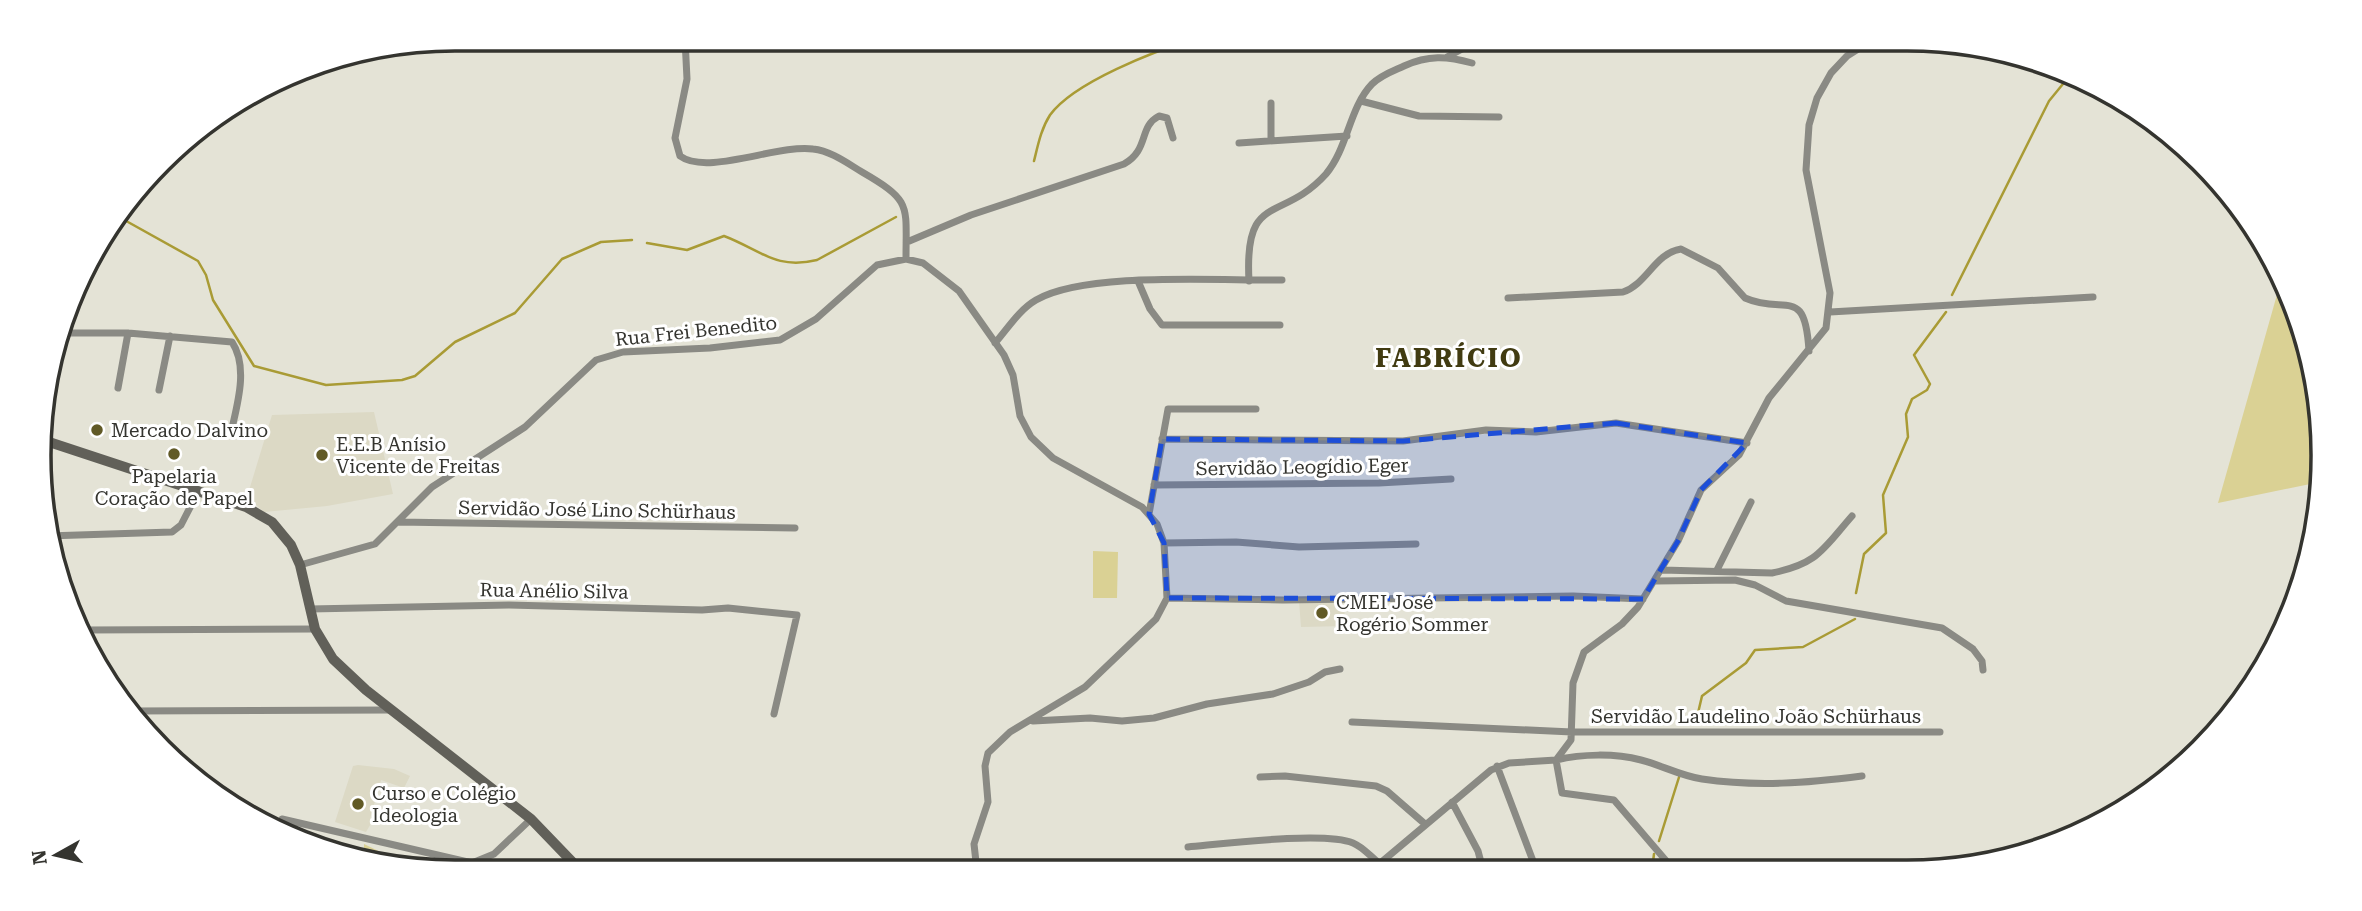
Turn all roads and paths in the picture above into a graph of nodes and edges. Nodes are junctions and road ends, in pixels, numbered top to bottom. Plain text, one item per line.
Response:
1 (686, 51) edge
2 (1457, 51) edge
3 (1854, 51) edge
4 (1446, 57) junction
5 (1472, 63) dead end
6 (1361, 101) junction
7 (1271, 103) dead end
8 (1499, 117) dead end
9 (1348, 136) junction
10 (1172, 138) dead end
11 (1271, 141) junction
12 (1239, 143) dead end
13 (907, 242) junction
14 (906, 259) junction
15 (1282, 280) dead end
16 (1138, 281) junction
17 (1249, 281) junction
18 (2092, 297) dead end
19 (1508, 298) dead end
20 (1830, 312) junction
21 (1280, 325) dead end
22 (70, 333) edge
23 (128, 333) junction
24 (170, 336) junction
25 (995, 343) junction
26 (1809, 351) junction
27 (118, 388) dead end
28 (159, 390) dead end
29 (1256, 409) dead end
30 (232, 428) dead end
31 (1162, 439) junction
32 (51, 443) edge
33 (1747, 443) junction
34 (1451, 479) dead end
35 (1154, 485) junction
36 (199, 490) junction
37 (1751, 502) dead end
38 (1149, 513) junction
39 (1852, 516) dead end
40 (398, 522) junction
41 (795, 528) dead end
42 (59, 536) edge
43 (1164, 543) junction
44 (1416, 544) dead end
45 (300, 565) junction
46 (1662, 570) junction
47 (1717, 570) junction
48 (1656, 582) junction
49 (1167, 598) junction
50 (1643, 599) junction
51 (310, 609) junction
52 (316, 629) junction
53 (90, 630) edge
54 (1340, 669) dead end
55 (1983, 670) dead end
56 (393, 710) junction
57 (142, 711) edge
58 (774, 714) dead end
59 (1032, 720) junction
60 (1352, 722) dead end
61 (1572, 732) junction
62 (1940, 732) dead end
63 (1556, 760) junction
64 (1497, 766) junction
65 (1862, 776) dead end
66 (1260, 777) dead end
67 (1452, 802) junction
68 (282, 819) dead end
69 (531, 819) junction
70 (1425, 824) junction
71 (1188, 847) dead end
72 (459, 860) edge
73 (479, 860) edge
74 (570, 860) edge
75 (976, 860) edge
76 (1375, 860) edge
77 (1383, 860) edge
78 (1480, 860) edge
79 (1533, 860) edge
80 (1665, 860) edge

1 - 13 street
2 - 4 street
3 - 20 street
4 - 5 street
4 - 6 street
6 - 8 street
6 - 9 street
7 - 11 street
9 - 11 street
9 - 17 street
10 - 13 street
11 - 12 street
13 - 14 street
14 - 25 street
14 - 40 street, Rua Frei Benedito
15 - 17 street
16 - 17 street
16 - 21 street
16 - 25 street
18 - 20 street
19 - 26 street
20 - 26 street
22 - 23 street
23 - 24 street
23 - 27 street
24 - 28 street
24 - 30 street
25 - 38 street
26 - 33 street
29 - 31 street
31 - 33 street
31 - 35 street
32 - 36 main road
33 - 46 street
34 - 35 street, Servidão Leogídio Eger
35 - 38 street
36 - 42 street
36 - 45 main road
37 - 47 street
38 - 43 street
39 - 47 street
40 - 41 street, Servidão José Lino Schürhaus
40 - 45 street, Rua Frei Benedito
43 - 44 street
43 - 49 street
45 - 51 main road
46 - 47 street
46 - 48 street
48 - 50 street
48 - 55 street
49 - 50 street
49 - 59 street
50 - 61 street
51 - 52 main road
51 - 58 street, Rua Anélio Silva
52 - 53 street
52 - 56 main road
54 - 59 street
56 - 57 street
56 - 69 main road
59 - 75 street
60 - 61 street, Servidão Laudelino João Schürhaus
61 - 62 street, Servidão Laudelino João Schürhaus
61 - 63 street
63 - 64 street
63 - 65 street
63 - 80 street
64 - 67 street
64 - 79 street
66 - 70 street
67 - 70 street
67 - 78 street
68 - 72 street
69 - 73 street
69 - 74 main road
70 - 77 street
71 - 76 street

